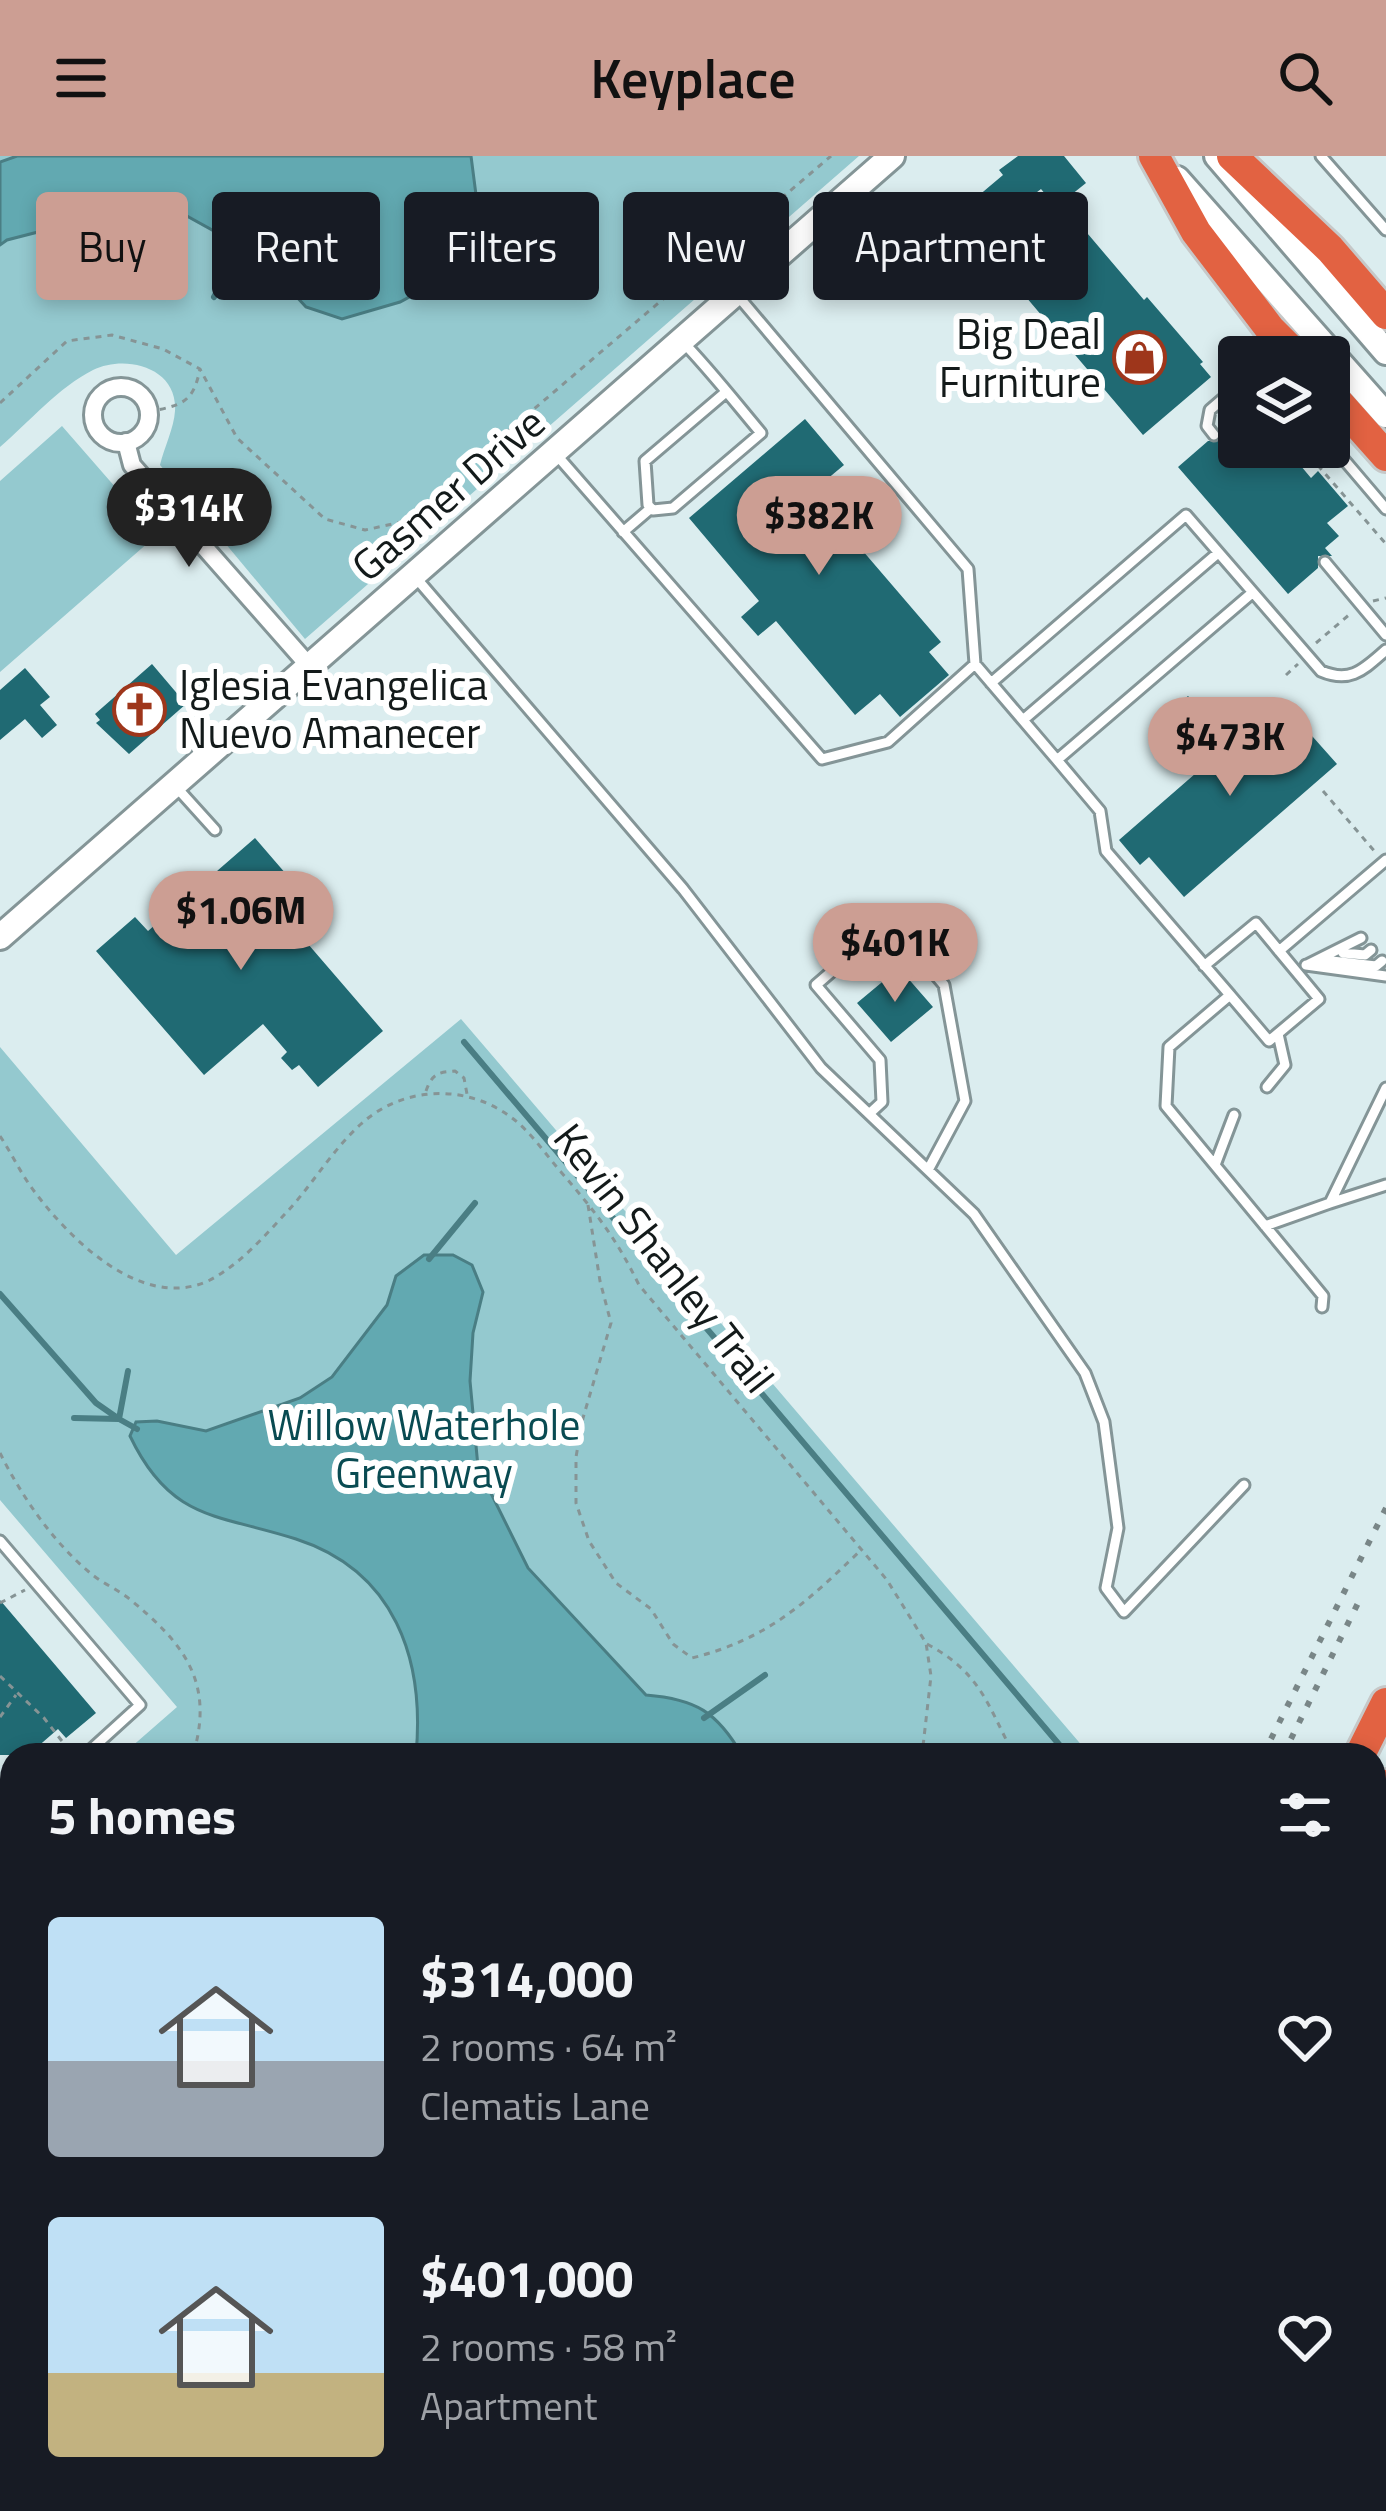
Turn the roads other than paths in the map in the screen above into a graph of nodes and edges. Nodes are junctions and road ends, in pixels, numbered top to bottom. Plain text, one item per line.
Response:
1 (892, 156) edge
2 (1155, 156) edge
3 (1217, 156) edge
4 (1232, 156) edge
5 (1321, 156) edge
6 (1386, 230) edge
7 (789, 246) edge
8 (728, 300) edge
9 (742, 300) edge
10 (1386, 314) edge
11 (1275, 336) edge
12 (682, 340) junction
13 (1386, 352) edge
14 (726, 392) junction
15 (1218, 403) edge
16 (1350, 416) edge
17 (1386, 416) edge
18 (1214, 435) dead end
19 (127, 442) junction
20 (554, 452) junction
21 (1386, 456) edge
22 (1350, 466) edge
23 (651, 508) junction
24 (1386, 508) edge
25 (623, 532) junction
26 (1218, 553) junction
27 (1324, 562) dead end
28 (413, 575) junction
29 (1252, 593) junction
30 (1386, 635) edge
31 (1386, 650) edge
32 (975, 664) junction
33 (310, 667) junction
34 (991, 682) junction
35 (1023, 720) junction
36 (1057, 760) junction
37 (174, 785) junction
38 (215, 830) dead end
39 (1385, 861) edge
40 (0, 937) edge
41 (1361, 938) dead end
42 (1371, 950) dead end
43 (1280, 951) junction
44 (1337, 952) junction
45 (1320, 959) junction
46 (1382, 962) dead end
47 (1204, 966) junction
48 (1301, 968) junction
49 (1386, 976) edge
50 (1230, 995) junction
51 (1278, 1034) junction
52 (1267, 1088) dead end
53 (1386, 1088) edge
54 (869, 1114) junction
55 (1234, 1115) dead end
56 (1215, 1166) junction
57 (928, 1170) junction
58 (1386, 1185) edge
59 (1330, 1203) junction
60 (1265, 1226) junction
61 (1322, 1306) dead end
62 (1244, 1485) dead end
63 (0, 1541) edge
64 (1386, 1703) edge
65 (98, 1743) edge
66 (1366, 1743) edge

1 - 7 street, Gasmer Drive
2 - 11 highway
2 - 17 street
3 - 13 street
4 - 10 highway
5 - 6 lane
8 - 12 street, Gasmer Drive
9 - 32 lane
12 - 14 lane
12 - 20 street, Gasmer Drive
14 - 23 lane
14 - 23 lane
15 - 18 lane
16 - 21 highway
19 - 19 street
19 - 33 street
20 - 25 lane
20 - 28 street, Gasmer Drive
22 - 24 lane
23 - 25 lane
25 - 32 lane
26 - 29 lane
26 - 34 lane
26 - 35 lane
27 - 30 lane
28 - 33 street, Gasmer Drive
28 - 54 lane
29 - 31 lane
29 - 36 lane
32 - 34 lane
33 - 37 street, Gasmer Drive
34 - 35 lane
35 - 36 lane
36 - 47 lane
37 - 38 lane
37 - 40 street, Gasmer Drive
39 - 43 lane
41 - 44 lane
42 - 44 lane
43 - 47 lane
43 - 48 lane
44 - 45 lane
45 - 46 lane
45 - 48 lane
47 - 50 lane
48 - 49 lane
48 - 51 lane
50 - 51 lane
50 - 56 lane
51 - 52 lane
53 - 59 lane
54 - 57 lane
54 - 57 lane
55 - 56 lane
56 - 60 lane
57 - 62 lane
58 - 59 lane
59 - 60 lane
60 - 61 lane
63 - 65 lane
64 - 66 highway

